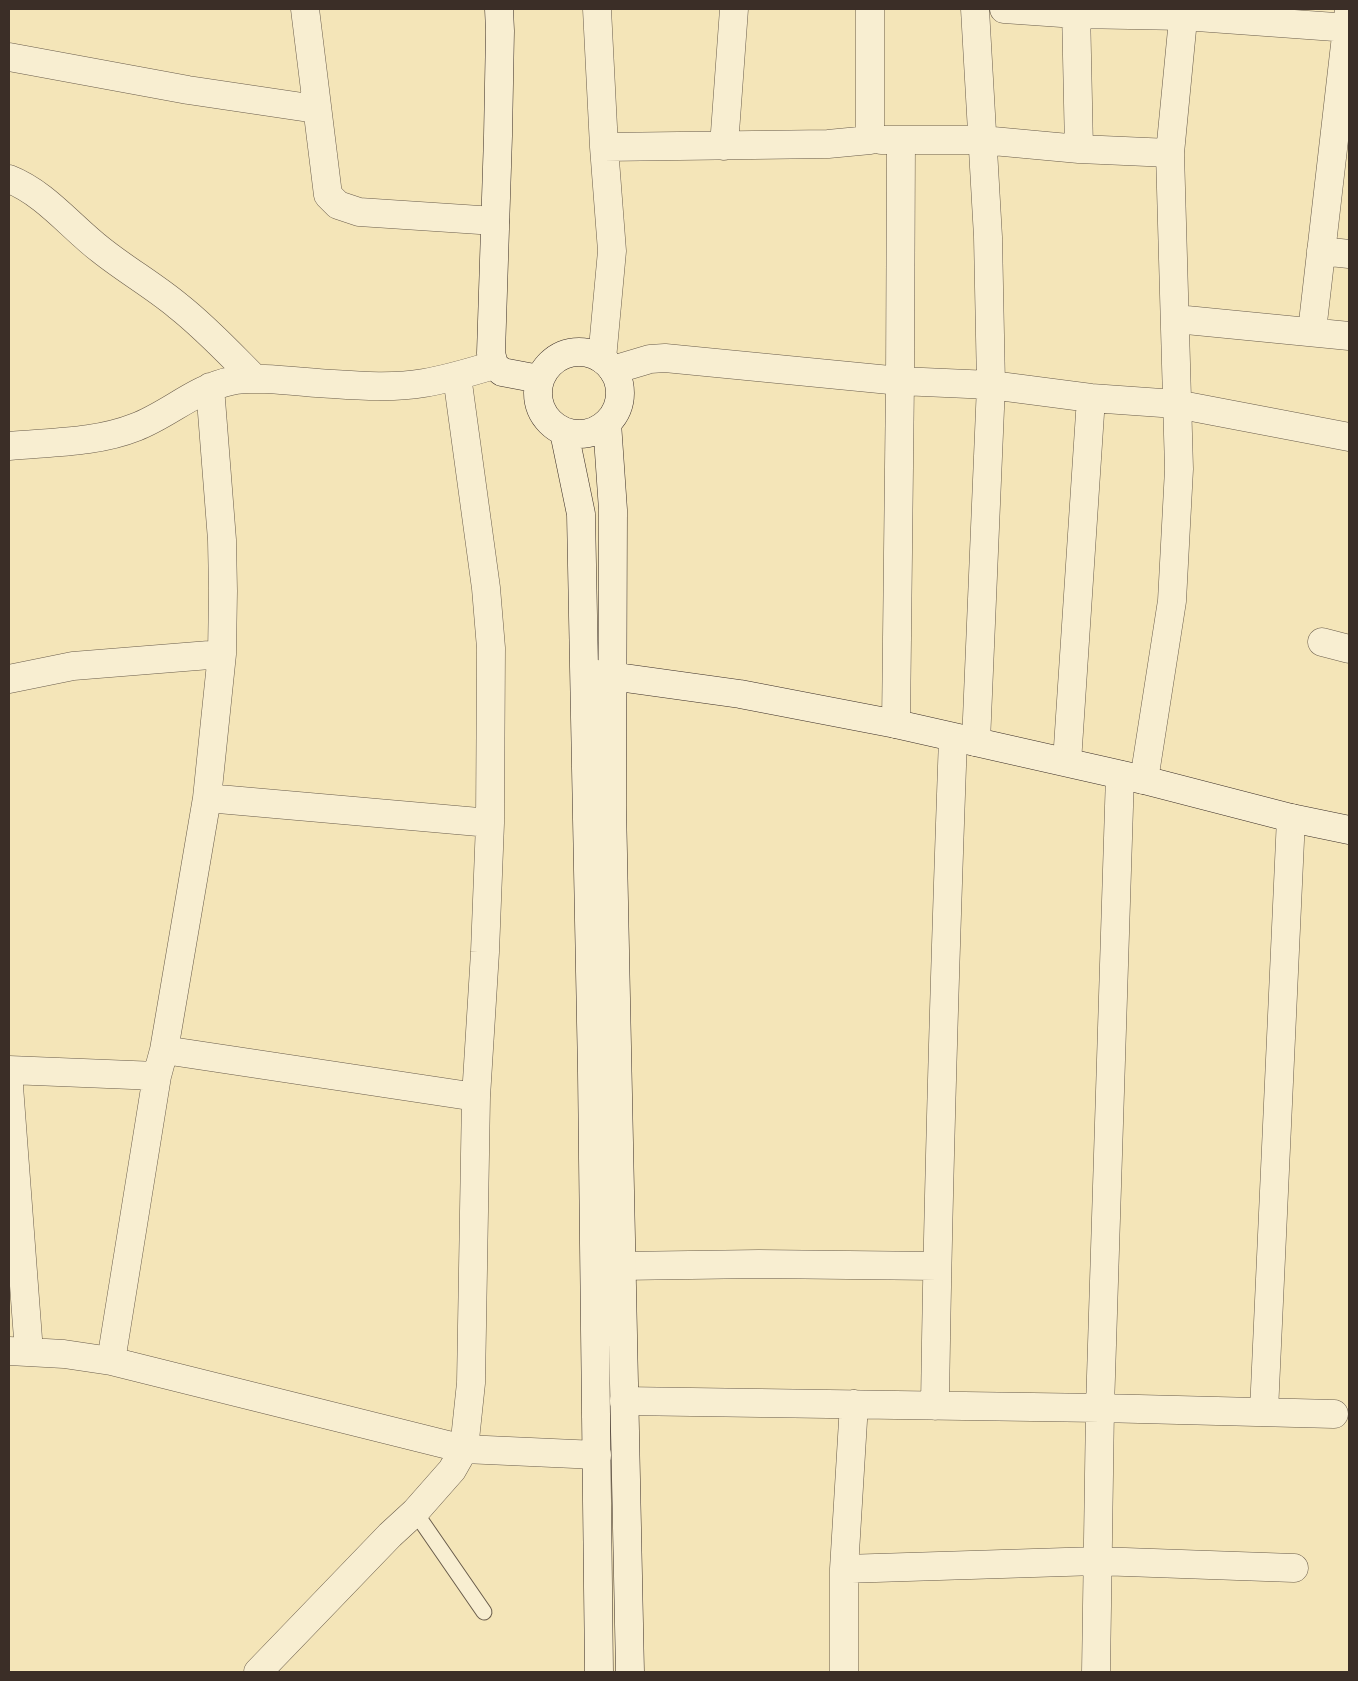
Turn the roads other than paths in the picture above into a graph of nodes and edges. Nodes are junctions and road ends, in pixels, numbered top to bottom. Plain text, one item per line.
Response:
1 (305, 9) edge
2 (499, 9) edge
3 (597, 9) edge
4 (734, 9) edge
5 (870, 9) edge
6 (975, 9) edge
7 (1004, 9) edge
8 (1076, 11) edge
9 (1184, 12) edge
10 (1349, 22) edge
11 (9, 57) edge
12 (316, 109) junction
13 (1342, 137) edge
14 (870, 140) junction
15 (901, 140) junction
16 (982, 140) junction
17 (724, 146) junction
18 (604, 147) junction
19 (1079, 149) junction
20 (1170, 153) junction
21 (9, 179) edge
22 (495, 221) junction
23 (1321, 252) junction
24 (1349, 254) edge
25 (1176, 319) junction
26 (1312, 331) junction
27 (1349, 336) edge
28 (494, 365) junction
29 (608, 365) junction
30 (457, 376) junction
31 (255, 379) junction
32 (539, 379) junction
33 (900, 381) junction
34 (991, 385) junction
35 (210, 387) junction
36 (1091, 398) junction
37 (1176, 404) junction
38 (607, 423) junction
39 (564, 432) junction
40 (1349, 437) edge
41 (9, 446) edge
42 (1322, 642) dead end
43 (1349, 649) edge
44 (222, 654) junction
45 (584, 672) junction
46 (613, 676) junction
47 (9, 679) edge
48 (896, 724) junction
49 (964, 740) junction
50 (1067, 762) junction
51 (1132, 778) junction
52 (207, 798) junction
53 (1291, 818) junction
54 (490, 823) junction
55 (1349, 830) edge
56 (160, 1063) junction
57 (9, 1070) edge
58 (9, 1086) edge
59 (476, 1098) junction
60 (621, 1266) junction
61 (937, 1266) junction
62 (19, 1352) edge
63 (111, 1361) junction
64 (624, 1401) junction
65 (854, 1404) junction
66 (935, 1406) junction
67 (1100, 1408) junction
68 (1264, 1411) junction
69 (1334, 1414) dead end
70 (464, 1449) junction
71 (597, 1455) junction
72 (415, 1512) junction
73 (1097, 1561) junction
74 (1294, 1568) dead end
75 (844, 1569) junction
76 (484, 1612) dead end
77 (258, 1672) edge
78 (599, 1672) edge
79 (630, 1672) edge
80 (844, 1672) edge
81 (1096, 1672) edge

1 - 12 street
2 - 22 street
3 - 18 street
4 - 17 street
5 - 14 street
6 - 16 street
7 - 8 street
8 - 9 street
8 - 19 street
9 - 10 street
9 - 20 street
10 - 13 street
11 - 12 street
12 - 22 street
13 - 23 street
14 - 15 street
14 - 17 street
15 - 16 street
15 - 33 street
16 - 19 street
16 - 34 street
17 - 18 street
18 - 29 street
19 - 20 street
20 - 25 street
21 - 31 street
22 - 28 street
23 - 24 street
23 - 26 street
25 - 26 street
25 - 37 street
26 - 27 street
28 - 30 street
28 - 32 street
29 - 32 street
29 - 33 street
29 - 38 street
30 - 31 street
30 - 54 street
31 - 35 street
32 - 39 street
33 - 34 street
33 - 48 street
34 - 36 street
34 - 49 street
35 - 41 street
35 - 44 street
36 - 37 street
36 - 50 street
37 - 40 street
37 - 51 street
38 - 39 street
38 - 46 street
39 - 45 street
42 - 43 street
44 - 47 street
44 - 52 street
45 - 46 street
45 - 71 street
46 - 48 street
46 - 60 street
48 - 49 street
49 - 50 street
49 - 61 street
50 - 51 street
51 - 53 street
51 - 67 street
52 - 54 street
52 - 56 street
53 - 55 street
53 - 68 street
54 - 59 street
56 - 57 street
56 - 59 street
56 - 63 street
58 - 62 street
59 - 70 street
60 - 61 street
60 - 64 street
61 - 66 street
62 - 63 street
63 - 70 street
64 - 65 street
64 - 79 street
65 - 66 street
65 - 75 street
66 - 67 street
67 - 68 street
67 - 73 street
68 - 69 street
70 - 71 street
70 - 72 street
71 - 78 street
72 - 76 lane
72 - 77 street
73 - 74 street
73 - 75 street
73 - 81 street
75 - 80 street

